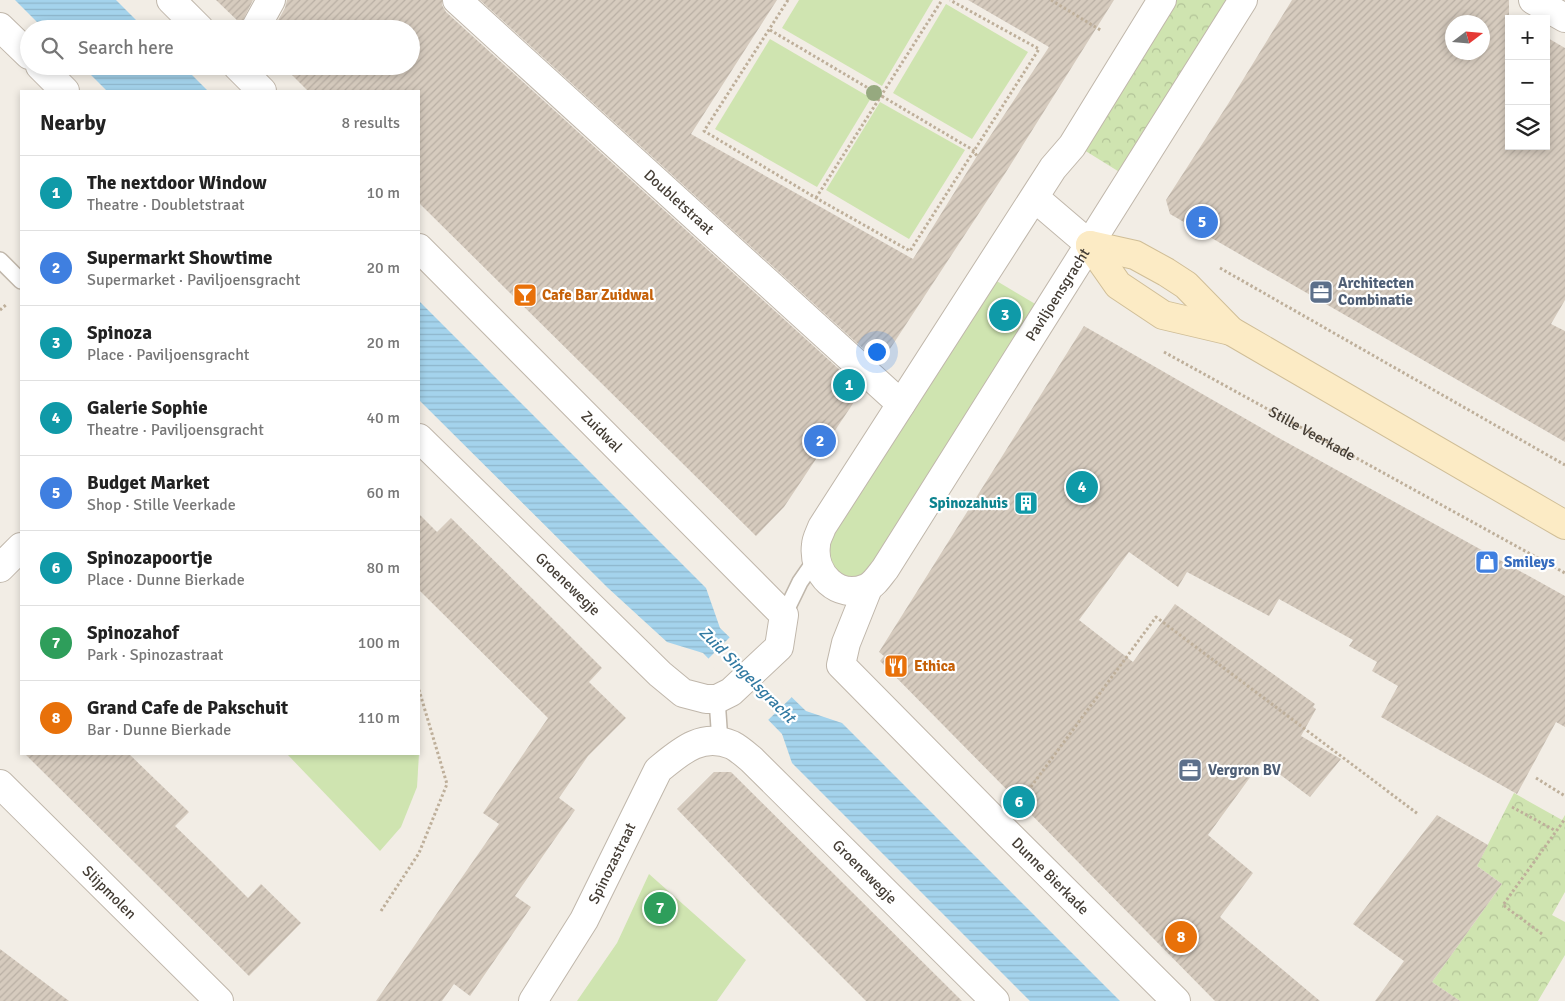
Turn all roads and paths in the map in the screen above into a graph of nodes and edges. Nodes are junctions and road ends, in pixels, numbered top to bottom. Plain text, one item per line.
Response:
1 (171, 0) edge
2 (271, 0) edge
3 (457, 0) edge
4 (788, 0) edge
5 (942, 0) edge
6 (950, 0) edge
7 (1051, 0) edge
8 (1162, 0) edge
9 (1243, 0) edge
10 (1533, 0) edge
11 (1565, 18) edge
12 (191, 20) edge
13 (260, 20) edge
14 (0, 27) edge
15 (770, 30) junction
16 (1105, 33) dead end
17 (20, 46) edge
18 (49, 75) edge
19 (247, 75) edge
20 (64, 90) edge
21 (261, 90) edge
22 (881, 95) junction
23 (973, 150) junction
24 (977, 156) dead end
25 (816, 198) junction
26 (1035, 198) junction
27 (1090, 245) junction
28 (420, 249) edge
29 (0, 260) edge
30 (1215, 265) dead end
31 (20, 280) edge
32 (1231, 331) junction
33 (1164, 352) dead end
34 (901, 404) junction
35 (420, 439) edge
36 (1565, 465) edge
37 (1565, 525) edge
38 (20, 547) edge
39 (816, 559) junction
40 (0, 568) edge
41 (1565, 572) edge
42 (868, 588) junction
43 (784, 615) junction
44 (840, 665) joint
45 (420, 693) edge
46 (724, 696) junction
47 (711, 741) junction
48 (1536, 778) dead end
49 (0, 784) edge
50 (1565, 796) edge
51 (1512, 807) dead end
52 (1418, 814) dead end
53 (1565, 819) edge
54 (1000, 827) junction
55 (1556, 832) junction
56 (381, 911) dead end
57 (1542, 934) dead end
58 (219, 1001) edge
59 (533, 1001) edge
60 (995, 1001) edge
61 (1176, 1001) edge

1 - 12 street
2 - 13 street
3 - 34 street, Doubletstraat
4 - 15 path
5 - 22 path
6 - 23 path
7 - 16 path
8 - 26 street
9 - 27 street, Paviljoensgracht
10 - 11 street
14 - 17 street
15 - 22 path
15 - 25 path
18 - 20 street
19 - 21 street
22 - 23 path
22 - 25 path
23 - 24 path
23 - 25 path
26 - 27 street
26 - 34 street
27 - 32 street
27 - 32 street
27 - 42 street, Paviljoensgracht
28 - 43 street, Zuidwal
29 - 31 lane
30 - 36 path
32 - 37 street
33 - 41 path, Stille Veerkade
34 - 39 street
35 - 46 street, Groenewegje
38 - 40 street
39 - 42 street
39 - 43 lane
42 - 44 street, Paviljoensgracht
43 - 46 street
44 - 54 street, Dunne Bierkade
45 - 56 path
46 - 47 lane
47 - 59 street, Spinozastraat
47 - 60 street, Groenewegje
48 - 50 path
49 - 58 street, Slijpmolen
51 - 55 path
52 - 54 path
53 - 55 path
54 - 61 street, Dunne Bierkade
55 - 57 path

